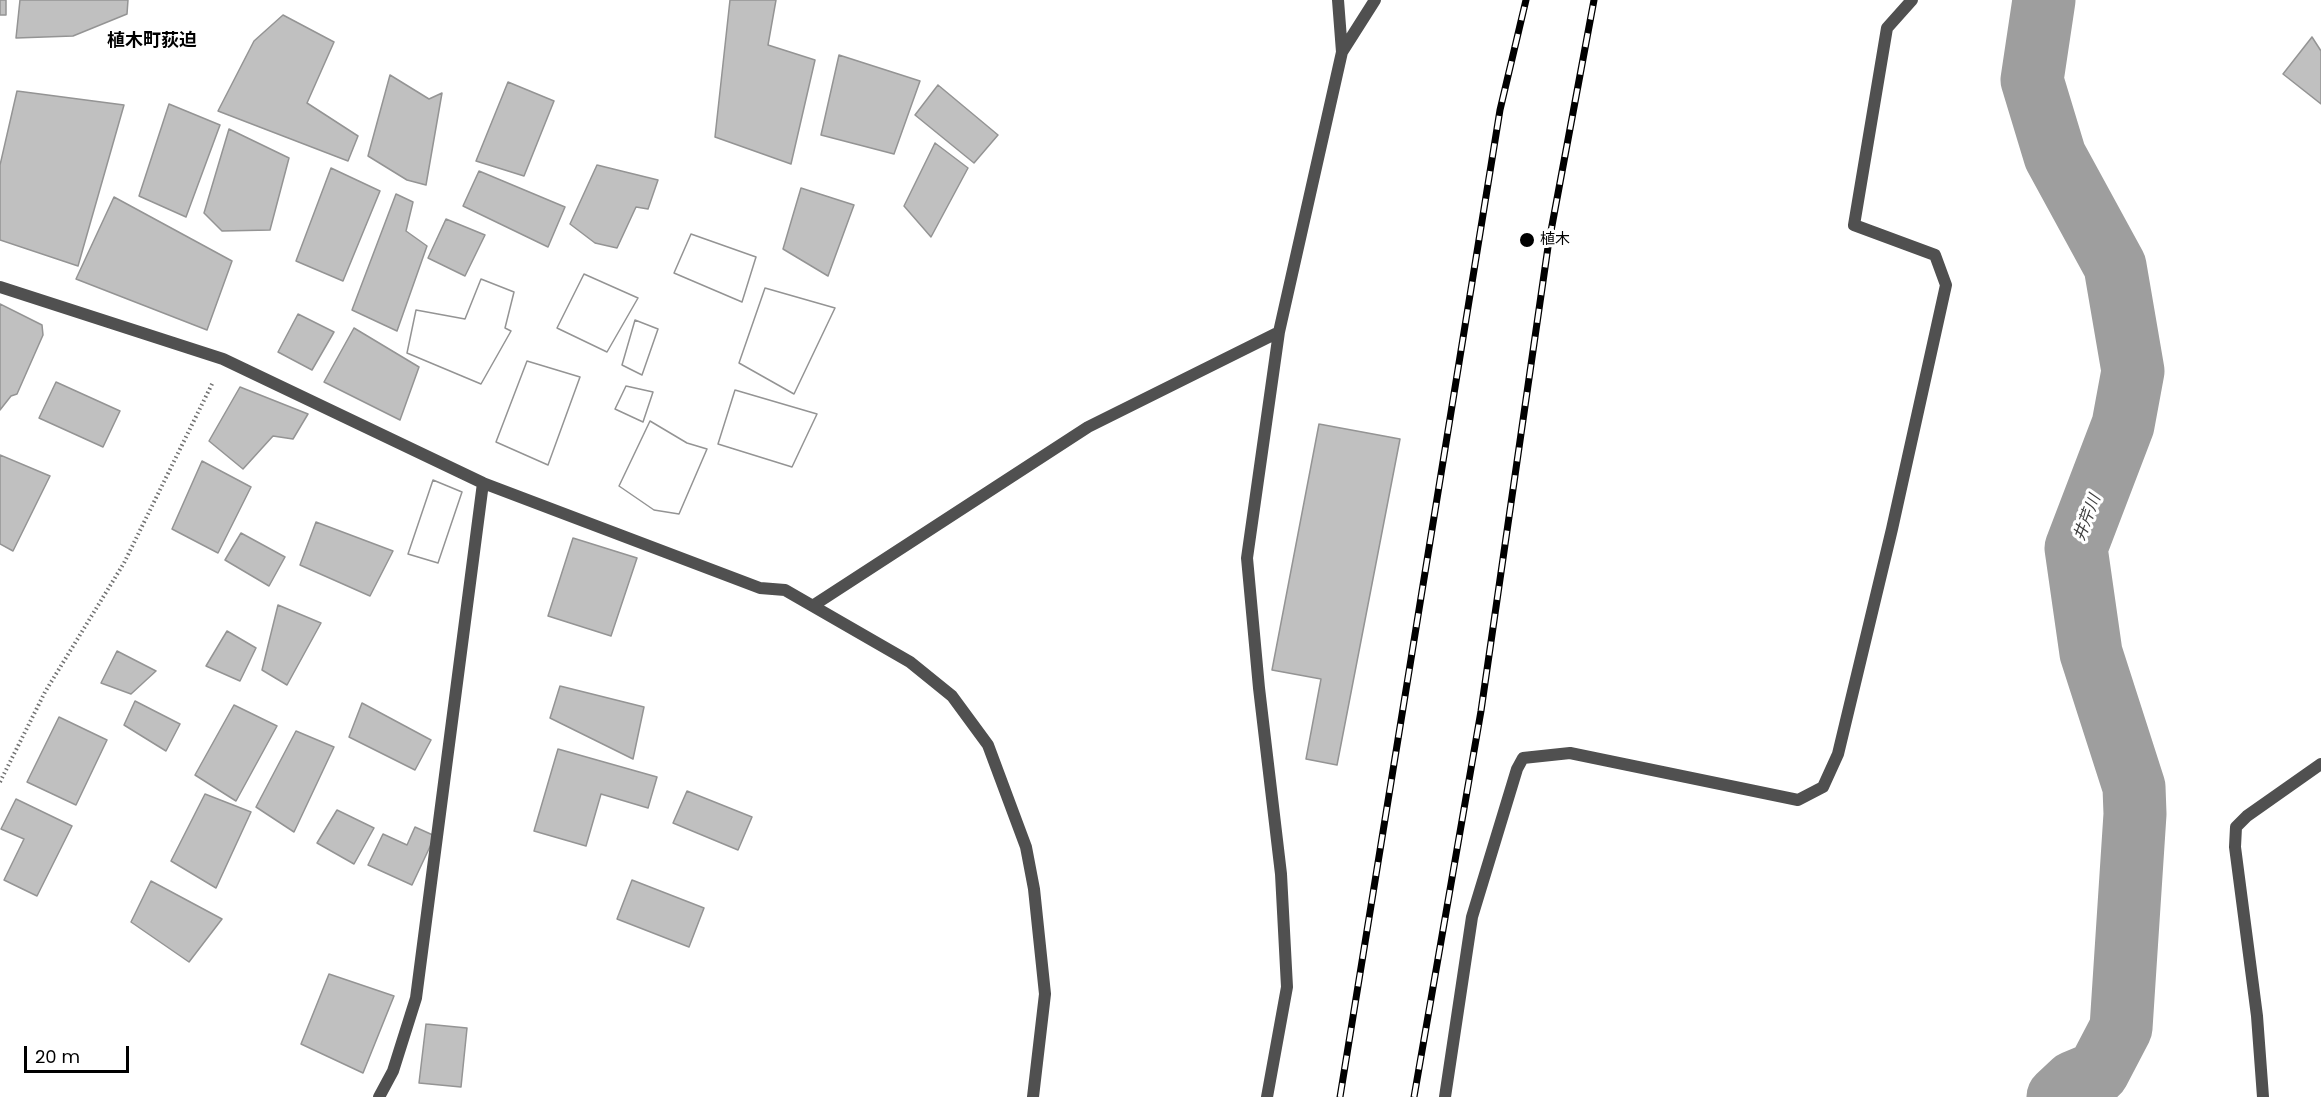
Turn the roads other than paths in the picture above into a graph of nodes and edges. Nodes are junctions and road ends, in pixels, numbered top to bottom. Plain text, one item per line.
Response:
1 (1338, 0) edge
2 (1375, 0) edge
3 (1912, 0) edge
4 (1342, 52) junction
5 (0, 288) edge
6 (1279, 332) junction
7 (483, 483) junction
8 (814, 605) junction
9 (2321, 764) edge
10 (379, 1097) edge
11 (1033, 1097) edge
12 (1267, 1097) edge
13 (1445, 1097) edge
14 (2263, 1097) edge

1 - 4 street
2 - 4 street
3 - 13 street
4 - 6 street
5 - 7 street
6 - 8 street
6 - 12 street
7 - 8 street
7 - 10 street
8 - 11 street
9 - 14 street

